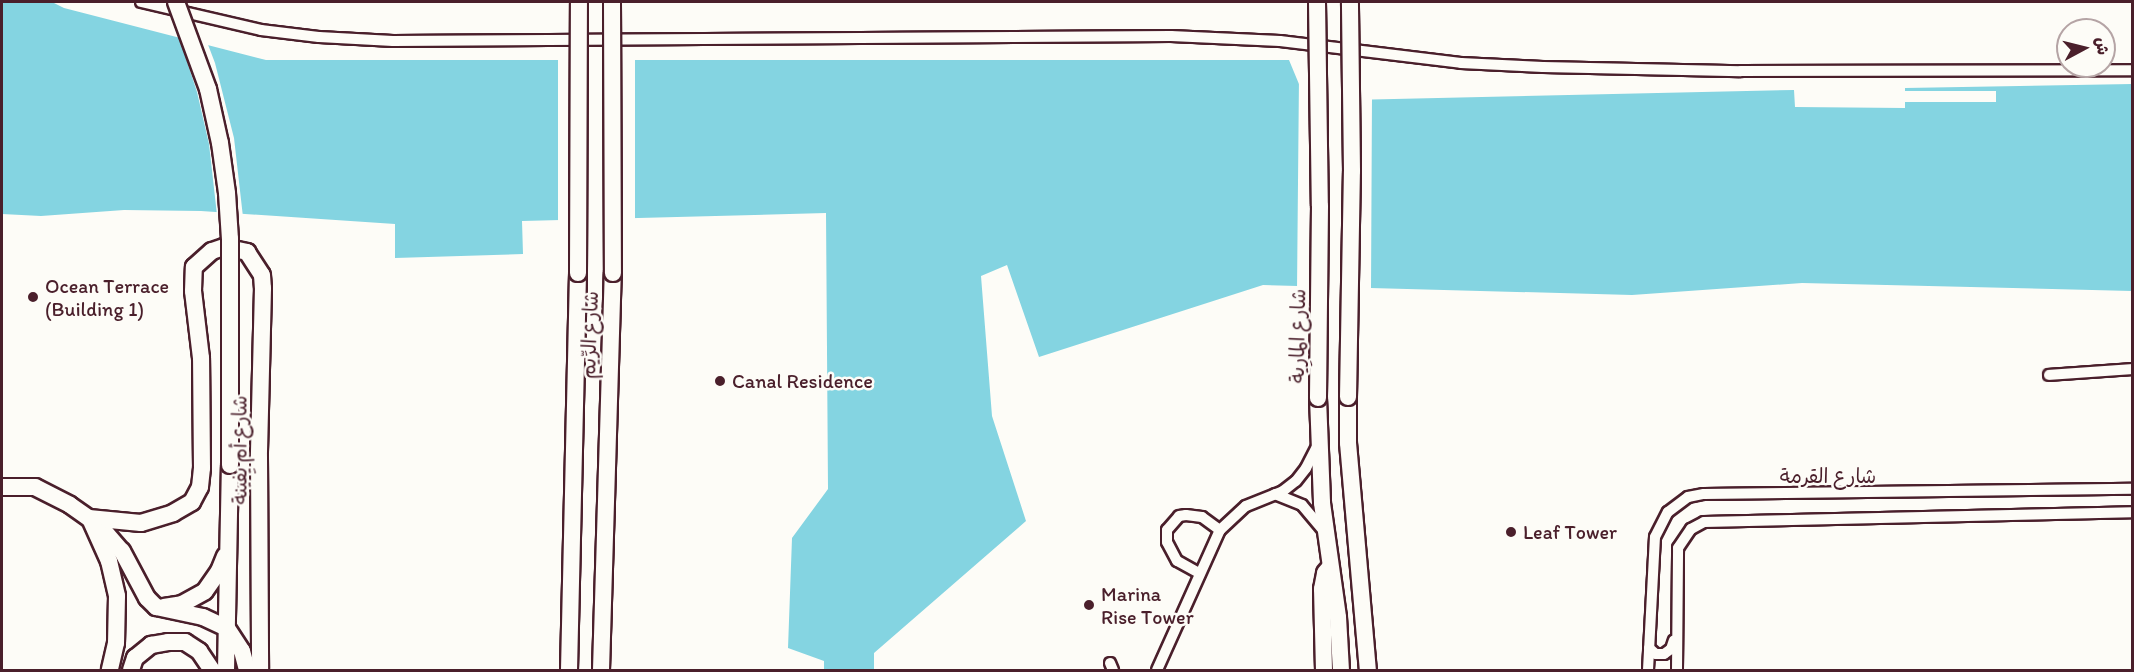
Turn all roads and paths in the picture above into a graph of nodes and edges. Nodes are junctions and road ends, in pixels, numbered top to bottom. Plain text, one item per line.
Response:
1 (141, 2) edge
2 (176, 2) edge
3 (579, 2) edge
4 (612, 2) edge
5 (1317, 2) edge
6 (1350, 2) edge
7 (2133, 70) edge
8 (2133, 369) edge
9 (2049, 375) dead end
10 (1318, 443) junction
11 (2, 487) edge
12 (2133, 489) edge
13 (1274, 494) junction
14 (2133, 512) edge
15 (89, 518) junction
16 (1220, 530) junction
17 (1325, 532) junction
18 (228, 547) junction
19 (1330, 566) junction
20 (1199, 573) junction
21 (156, 607) junction
22 (227, 628) junction
23 (1675, 634) junction
24 (1649, 648) junction
25 (1367, 649) junction
26 (1165, 657) junction
27 (110, 670) edge
28 (131, 670) edge
29 (212, 670) edge
30 (226, 670) edge
31 (247, 670) edge
32 (260, 670) edge
33 (569, 670) edge
34 (601, 670) edge
35 (1157, 670) edge
36 (1166, 670) edge
37 (1324, 670) edge
38 (1341, 670) edge
39 (1368, 670) edge
40 (1383, 670) edge
41 (1648, 670) edge
42 (1677, 670) edge

1 - 7 street
2 - 18 main road, شارع أم يِفينة, bridge
3 - 33 main road, شارع الرِّيم, bridge
4 - 34 main road, شارع الرِّيم, bridge
5 - 10 main road, شارع المارِية, bridge
6 - 25 main road, bridge
8 - 9 street
10 - 13 street
10 - 17 main road, شارع المارِية
11 - 15 main road
12 - 24 street, شارع القرمة
13 - 16 street
13 - 17 street
14 - 23 street
15 - 21 main road
15 - 27 main road
15 - 32 main road, شارع أم يِفينة
16 - 20 street
16 - 20 street
17 - 19 main road, شارع المارِية
18 - 21 main road
18 - 22 main road, شارع أم يِفينة
19 - 37 main road
19 - 38 main road, شارع المارِية
20 - 26 street
21 - 22 main road
22 - 30 main road, شارع أم يِفينة
22 - 31 main road
23 - 24 street
23 - 42 street
24 - 41 street, شارع القرمة
25 - 39 main road
25 - 40 main road
26 - 35 street
26 - 36 street
28 - 29 main road

